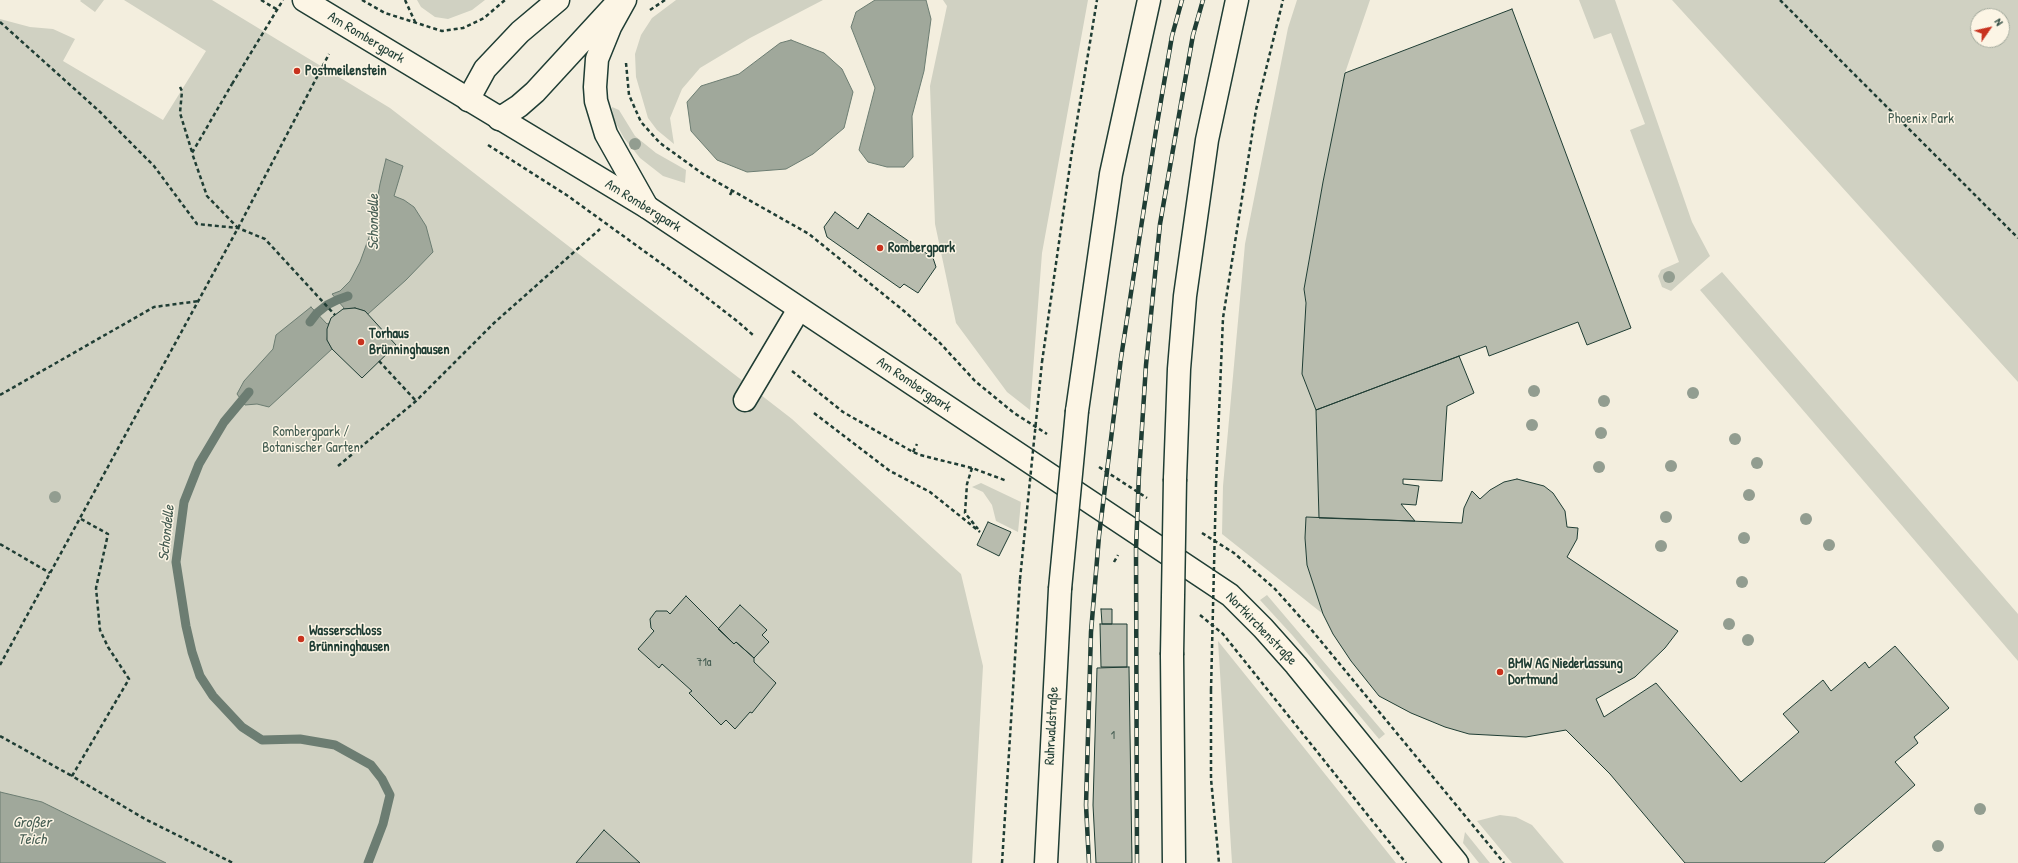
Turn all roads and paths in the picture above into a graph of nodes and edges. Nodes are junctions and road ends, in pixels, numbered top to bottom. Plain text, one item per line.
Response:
1 (262, 0) edge
2 (283, 0) edge
3 (304, 0) edge
4 (362, 0) edge
5 (405, 0) edge
6 (505, 0) edge
7 (558, 0) edge
8 (624, 0) edge
9 (665, 0) edge
10 (1097, 0) edge
11 (1139, 0) edge
12 (1149, 0) edge
13 (1237, 0) edge
14 (1283, 0) edge
15 (1780, 0) edge
16 (282, 12) dead end
17 (645, 14) dead end
18 (0, 22) edge
19 (416, 24) junction
20 (1140, 36) junction
21 (329, 54) dead end
22 (626, 60) dead end
23 (180, 87) dead end
24 (468, 100) junction
25 (499, 118) junction
26 (482, 141) dead end
27 (192, 153) junction
28 (732, 191) junction
29 (730, 196) dead end
30 (647, 208) junction
31 (238, 228) junction
32 (600, 229) dead end
33 (2018, 238) edge
34 (199, 301) junction
35 (799, 309) junction
36 (335, 315) dead end
37 (772, 354) junction
38 (379, 361) dead end
39 (0, 395) edge
40 (745, 400) dead end
41 (416, 401) junction
42 (814, 413) dead end
43 (975, 425) joint
44 (1048, 434) dead end
45 (917, 444) dead end
46 (913, 452) junction
47 (1094, 464) dead end
48 (338, 466) dead end
49 (972, 468) junction
50 (1011, 482) dead end
51 (1023, 491) dead end
52 (1030, 495) dead end
53 (1154, 502) dead end
54 (81, 519) junction
55 (1200, 532) dead end
56 (0, 544) edge
57 (1112, 550) dead end
58 (1118, 555) junction
59 (1124, 559) dead end
60 (1114, 562) dead end
61 (50, 573) junction
62 (1196, 612) dead end
63 (0, 664) edge
64 (0, 736) edge
65 (72, 776) junction
66 (233, 863) edge
67 (1002, 863) edge
68 (1046, 863) edge
69 (1174, 863) edge
70 (1219, 863) edge
71 (1406, 863) edge
72 (1457, 863) edge
73 (1504, 863) edge

1 - 16 path
2 - 27 path, bridge
3 - 24 main road, Am Rombergpark
4 - 19 path
5 - 19 path
6 - 19 path
7 - 24 main road
8 - 25 main road
8 - 30 main road
9 - 17 path
10 - 67 path, bridge
11 - 20 main road
12 - 20 main road
13 - 69 main road, bridge
14 - 70 path, bridge
15 - 33 path
18 - 31 path
20 - 68 main road, Ruhrwaldstraße, bridge
21 - 31 path
22 - 28 path
23 - 27 path
24 - 25 main road, Am Rombergpark
25 - 30 main road, Am Rombergpark
26 - 37 path
27 - 31 path
28 - 29 path
28 - 44 path
30 - 35 main road, Am Rombergpark
31 - 34 path
31 - 36 path
32 - 41 path
34 - 39 path
34 - 54 path
35 - 37 main road
35 - 43 main road, Am Rombergpark
37 - 40 main road
37 - 46 path
38 - 41 path
41 - 48 path
42 - 49 path
43 - 72 main road, Nortkirchenstraße
45 - 46 path
46 - 49 path
47 - 53 path
49 - 50 path
51 - 52 path
54 - 61 path
54 - 65 path
55 - 73 path
56 - 61 path
57 - 58 path
58 - 59 path
58 - 60 path
61 - 63 path
62 - 71 path
64 - 65 path
65 - 66 path

